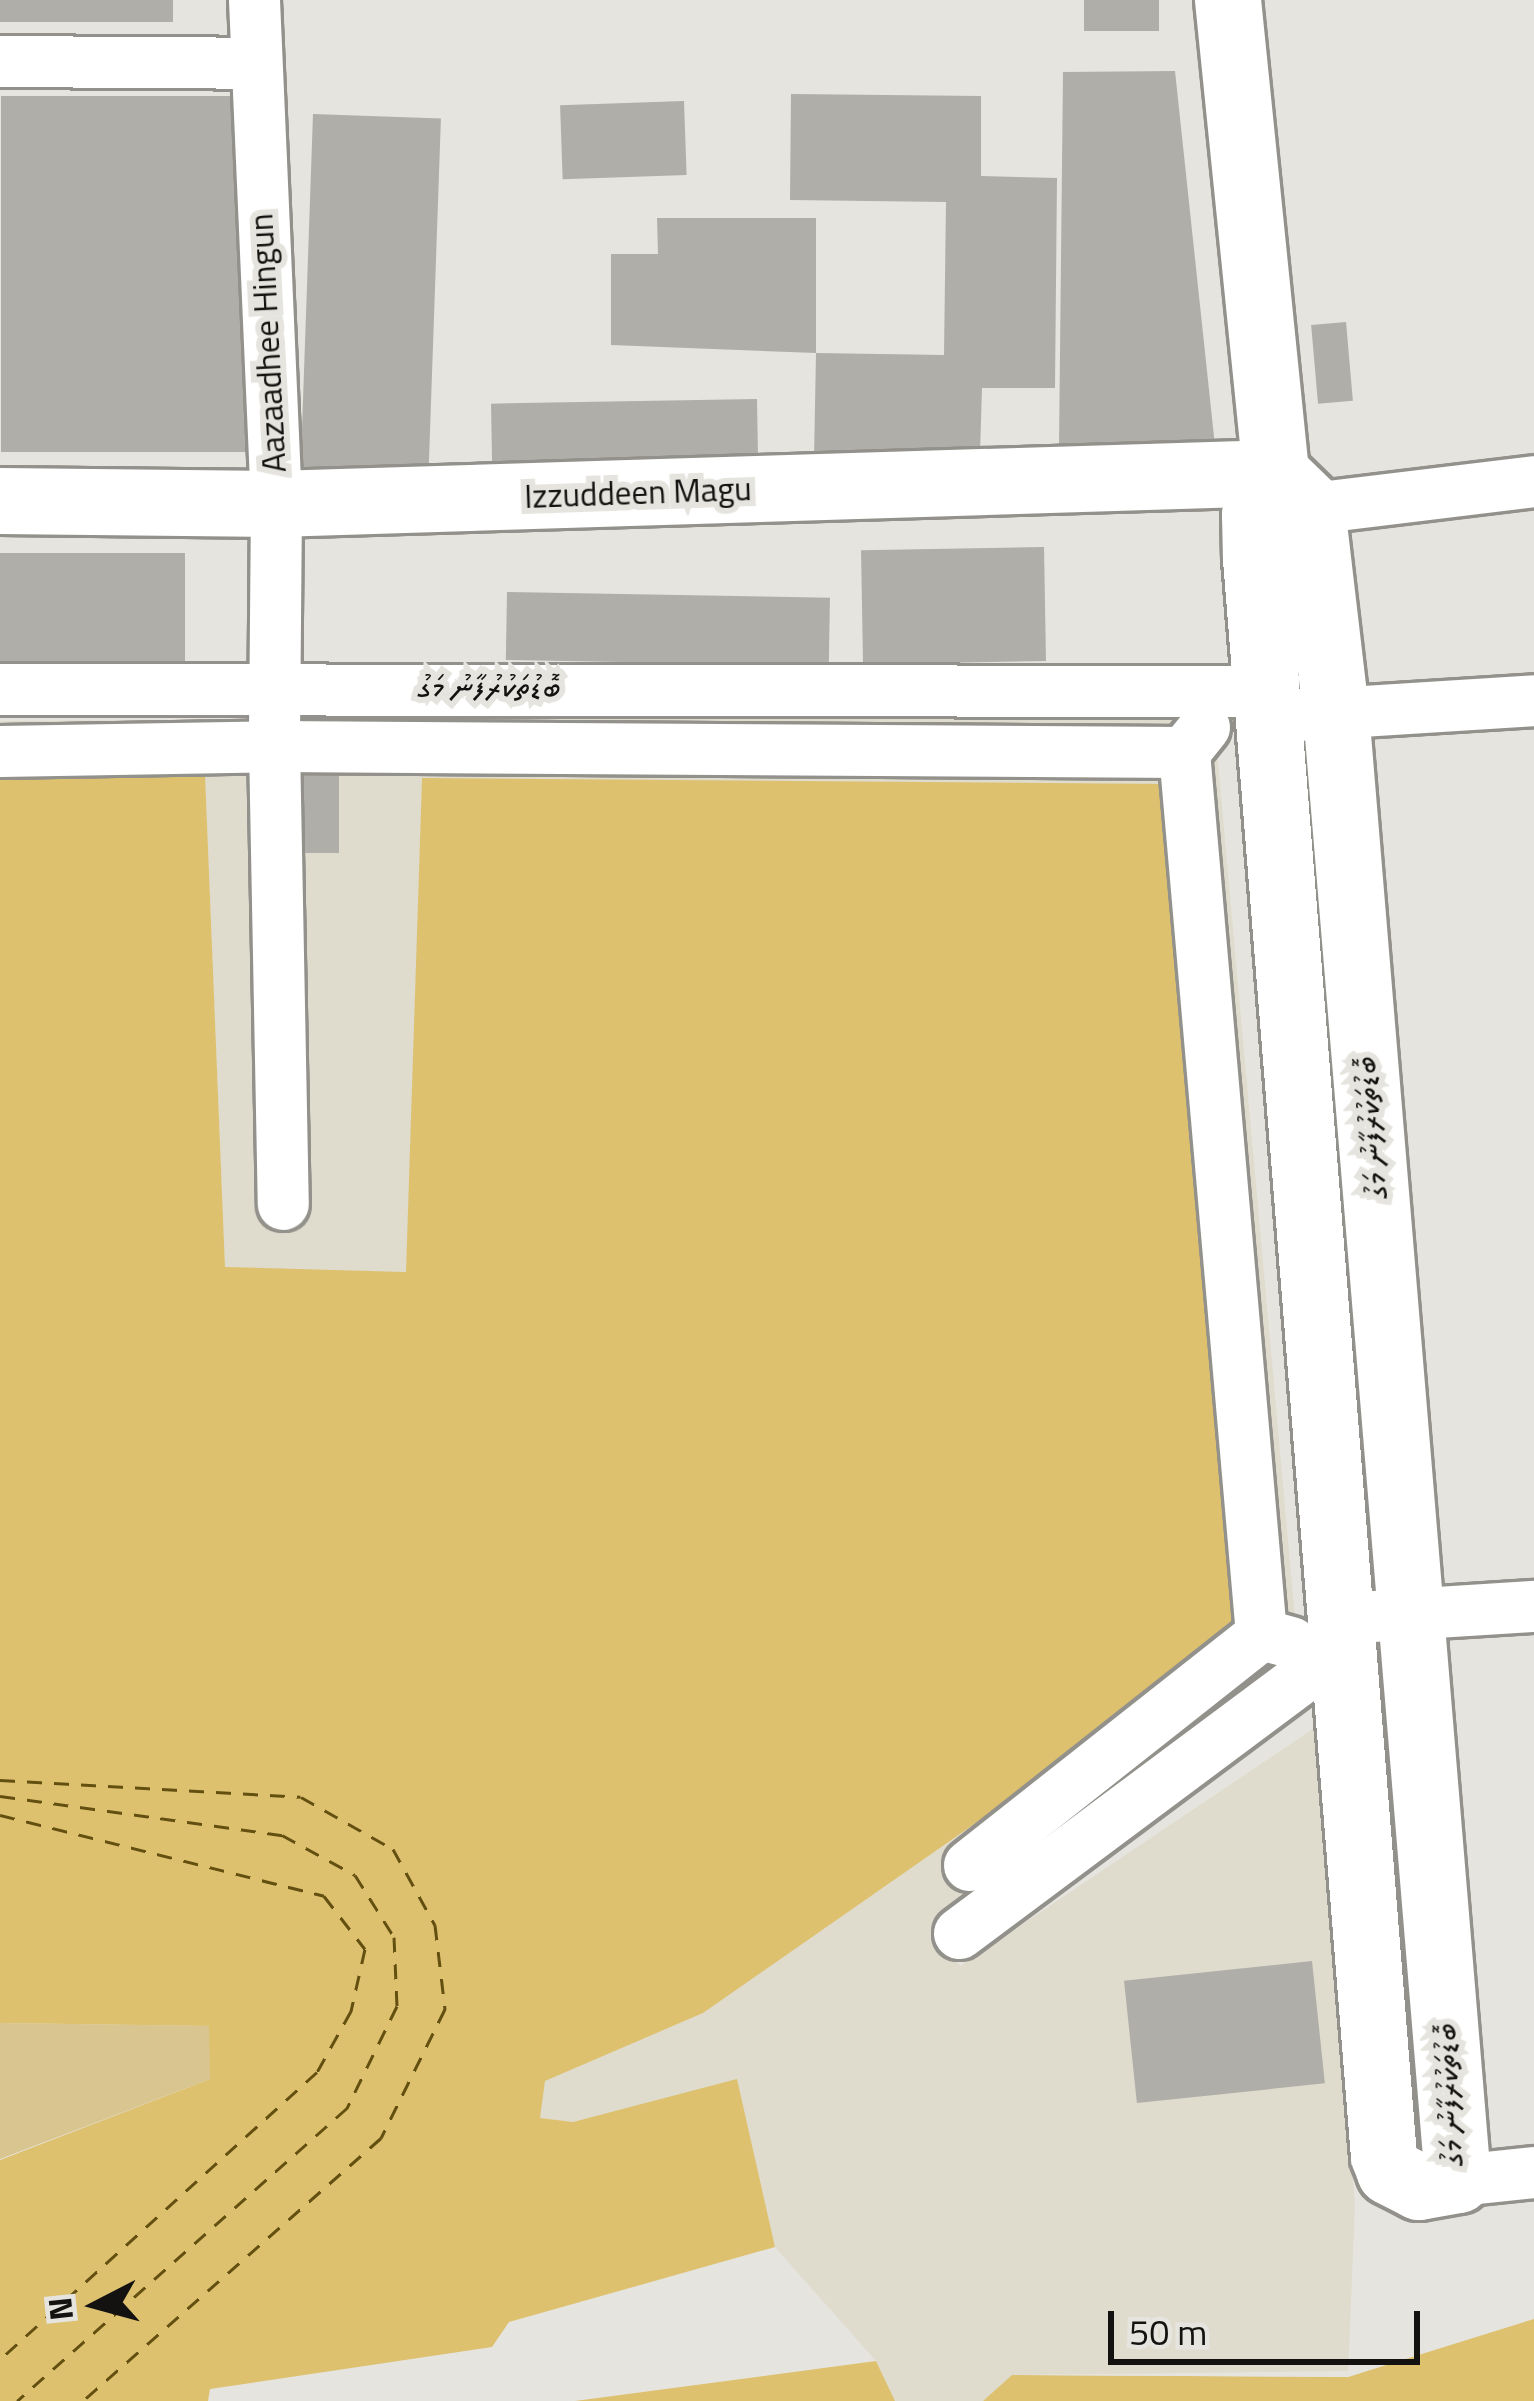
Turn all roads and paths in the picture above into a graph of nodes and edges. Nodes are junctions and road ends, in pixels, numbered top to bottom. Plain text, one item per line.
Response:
1 (254, 0) edge
2 (1228, 0) edge
3 (0, 61) edge
4 (255, 63) junction
5 (1534, 481) edge
6 (1294, 490) junction
7 (0, 501) edge
8 (276, 504) junction
9 (275, 687) junction
10 (0, 689) edge
11 (1255, 699) junction
12 (1534, 700) edge
13 (1336, 712) junction
14 (274, 746) junction
15 (0, 751) edge
16 (1184, 752) junction
17 (283, 1204) dead end
18 (1534, 1606) edge
19 (1411, 1614) junction
20 (1262, 1634) junction
21 (1331, 1652) junction
22 (969, 1865) dead end
23 (959, 1933) dead end
24 (1534, 2172) edge
25 (1458, 2180) junction

1 - 4 street, Aazaadhee Hingun
2 - 6 main road, ބޮޑުތަކުރުފާނު މަގު
3 - 4 street
4 - 8 street, Aazaadhee Hingun
5 - 6 street
6 - 8 main road, Izzuddeen Magu
6 - 11 main road, ބޮޑުތަކުރުފާނު މަގު
6 - 13 main road, ބޮޑުތަކުރުފާނު މަގު
7 - 8 main road, Izzuddeen Magu
8 - 9 street, Aazaadhee Hingun
9 - 10 street, ބޮޑުތަކުރުފާނު މަގު
9 - 11 street, ބޮޑުތަކުރުފާނު މަގު
9 - 14 street, Aazaadhee Hingun
11 - 13 street
11 - 16 street
11 - 21 main road, ބޮޑުތަކުރުފާނު މަގު
12 - 13 street
13 - 19 main road, ބޮޑުތަކުރުފާނު މަގު
14 - 15 street
14 - 16 street
14 - 17 street, Aazaadhee Hingun
16 - 20 street
18 - 19 street
19 - 21 street
19 - 25 main road, ބޮޑުތަކުރުފާނު މަގު
20 - 21 street
20 - 22 street
21 - 23 street
21 - 25 main road, ބޮޑުތަކުރުފާނު މަގު
24 - 25 street

